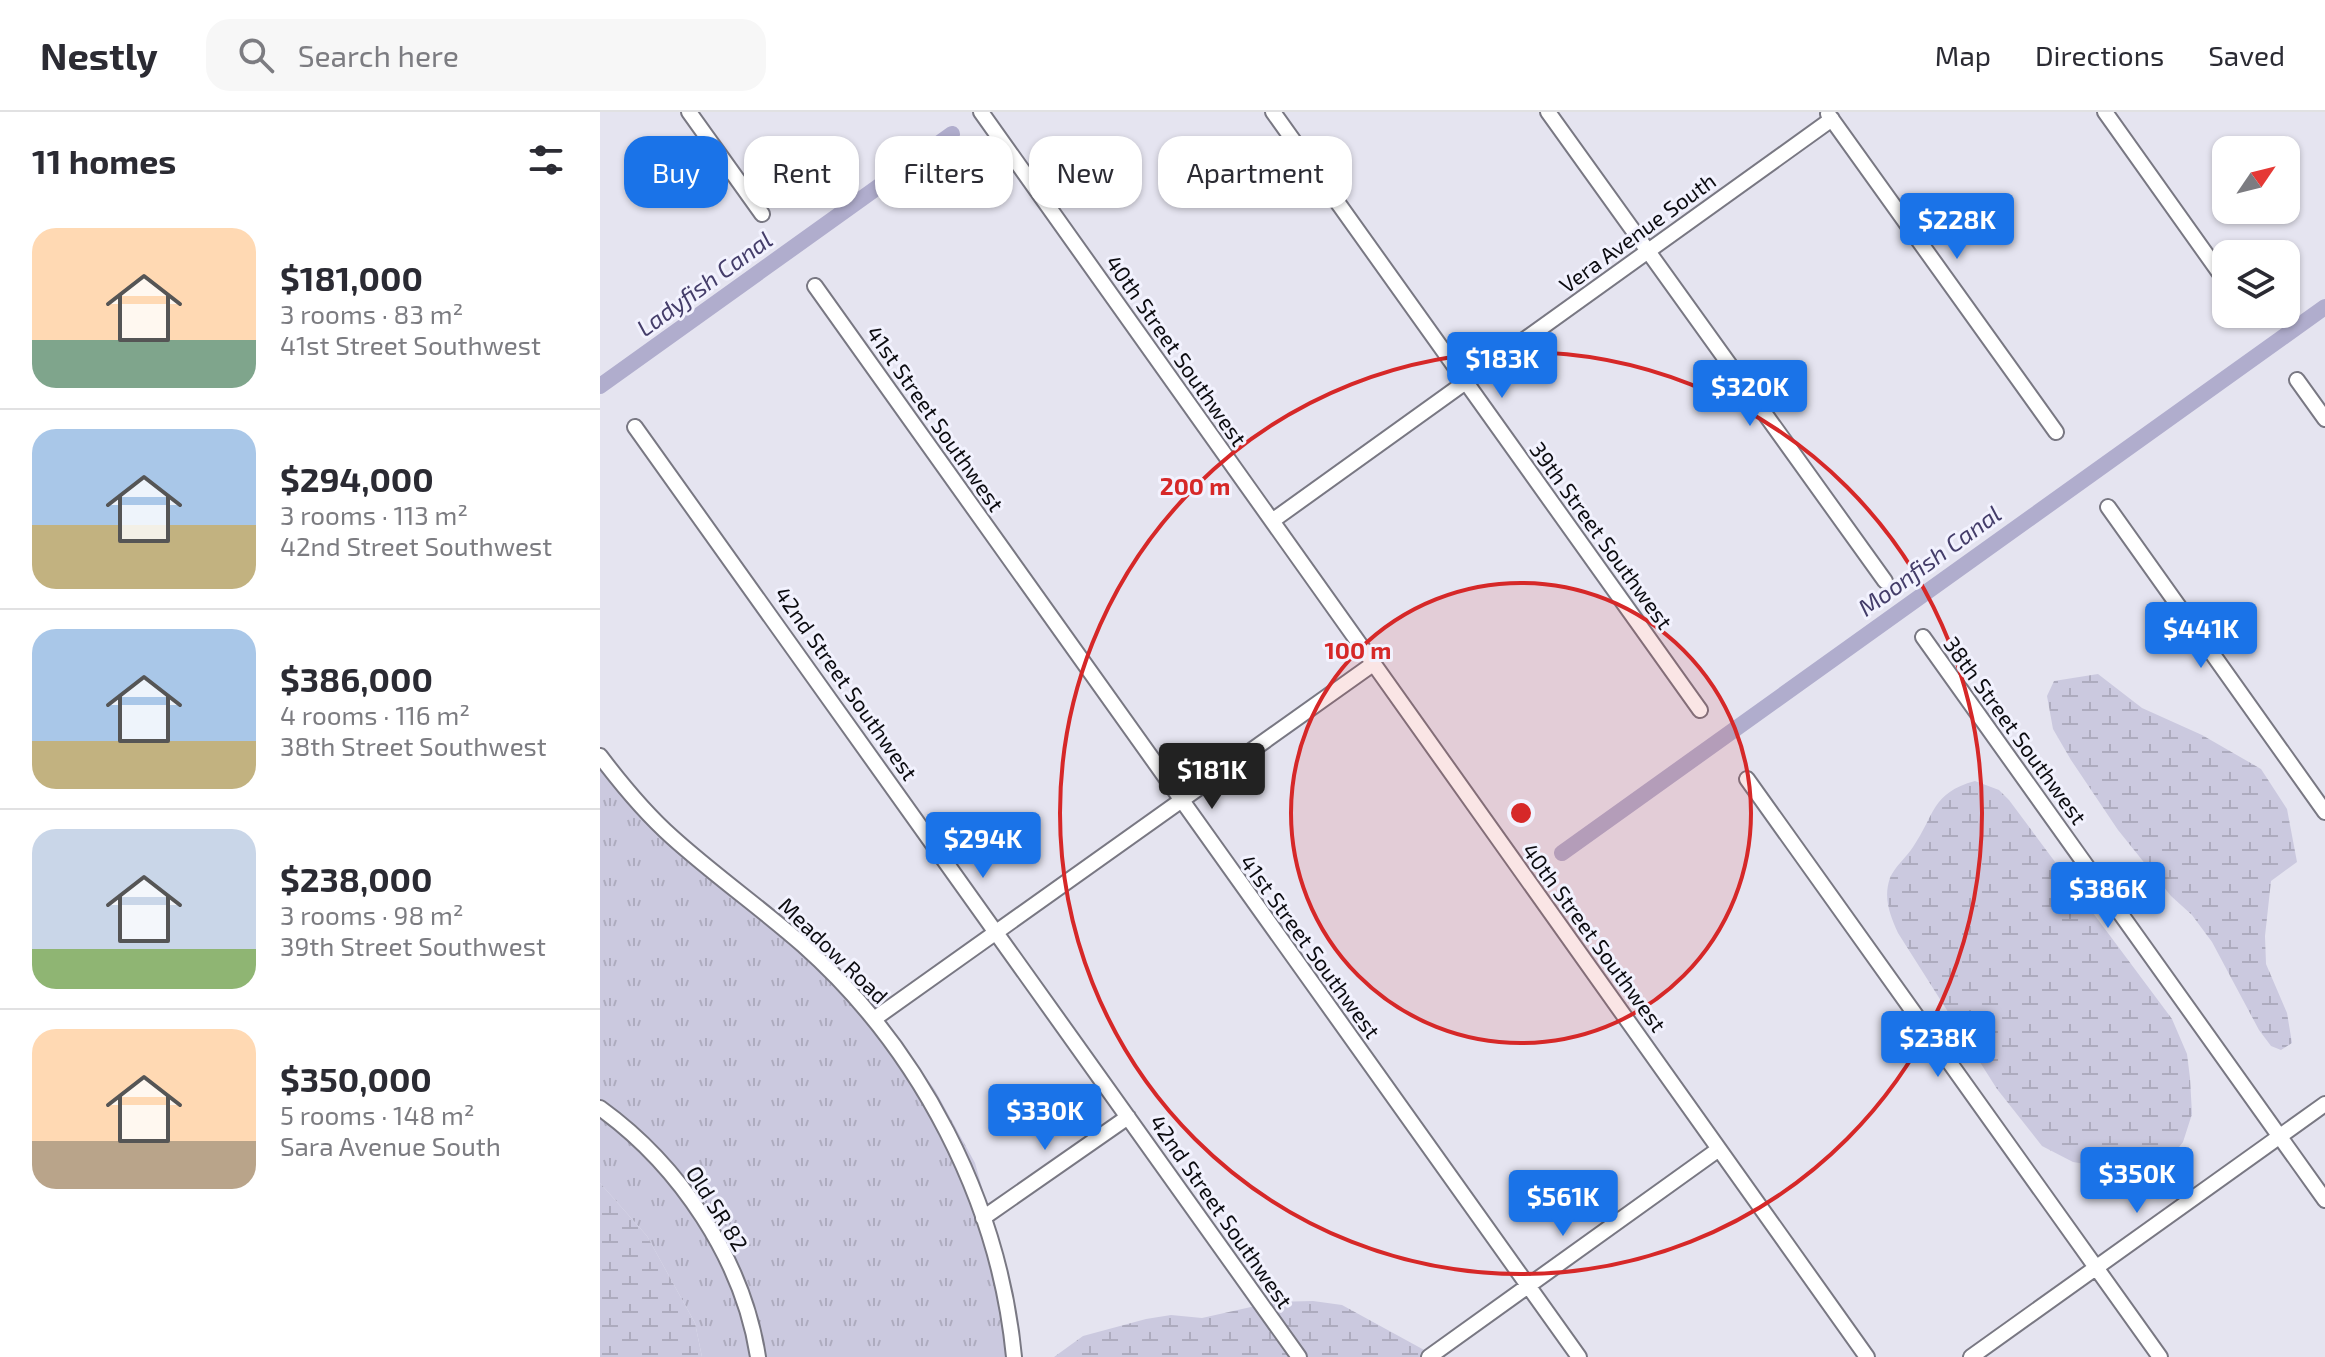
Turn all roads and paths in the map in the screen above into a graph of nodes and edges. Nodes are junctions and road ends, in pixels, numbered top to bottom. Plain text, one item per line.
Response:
1 (689, 112) edge
2 (981, 112) edge
3 (1273, 112) edge
4 (1548, 112) edge
5 (2105, 112) edge
6 (1830, 116) edge
7 (762, 214) dead end
8 (1649, 251) junction
9 (2212, 262) edge
10 (815, 286) dead end
11 (2297, 380) dead end
12 (1466, 382) junction
13 (2325, 419) edge
14 (635, 427) dead end
15 (2056, 432) dead end
16 (2108, 507) dead end
17 (1272, 521) junction
18 (1885, 581) dead end
19 (1923, 637) dead end
20 (1373, 664) junction
21 (1700, 710) dead end
22 (600, 756) edge
23 (1747, 779) dead end
24 (1181, 800) junction
25 (2325, 812) edge
26 (997, 932) junction
27 (874, 1019) junction
28 (2325, 1104) edge
29 (600, 1108) edge
30 (1128, 1117) junction
31 (2279, 1136) junction
32 (1719, 1149) junction
33 (2325, 1200) edge
34 (983, 1218) junction
35 (2096, 1268) junction
36 (1528, 1286) junction
37 (758, 1357) edge
38 (1014, 1357) edge
39 (1299, 1357) edge
40 (1429, 1357) edge
41 (1579, 1357) edge
42 (1867, 1357) edge
43 (1971, 1357) edge
44 (2160, 1357) edge

1 - 7 street
2 - 17 street, 40th Street Southwest
3 - 12 street, 39th Street Southwest
4 - 8 street
5 - 9 street
6 - 8 street, Vera Avenue South
6 - 15 street
8 - 12 street, Vera Avenue South
8 - 18 street
10 - 24 street, 41st Street Southwest
11 - 13 street
12 - 17 street, Vera Avenue South
12 - 21 street, 39th Street Southwest
14 - 26 street, 42nd Street Southwest
16 - 25 street
17 - 20 street, 40th Street Southwest
19 - 31 street, 38th Street Southwest
20 - 24 street
20 - 32 street, 40th Street Southwest
22 - 27 street, Meadow Road
23 - 35 street
24 - 26 street
24 - 36 street, 41st Street Southwest
26 - 27 street
26 - 30 street, 42nd Street Southwest
27 - 34 street, Meadow Road
28 - 31 street
29 - 37 street, Old SR 82
30 - 34 street
30 - 39 street, 42nd Street Southwest
31 - 33 street, 38th Street Southwest
31 - 35 street
32 - 36 street
32 - 42 street, 40th Street Southwest
34 - 38 street, Meadow Road
35 - 43 street
35 - 44 street
36 - 40 street
36 - 41 street, 41st Street Southwest

